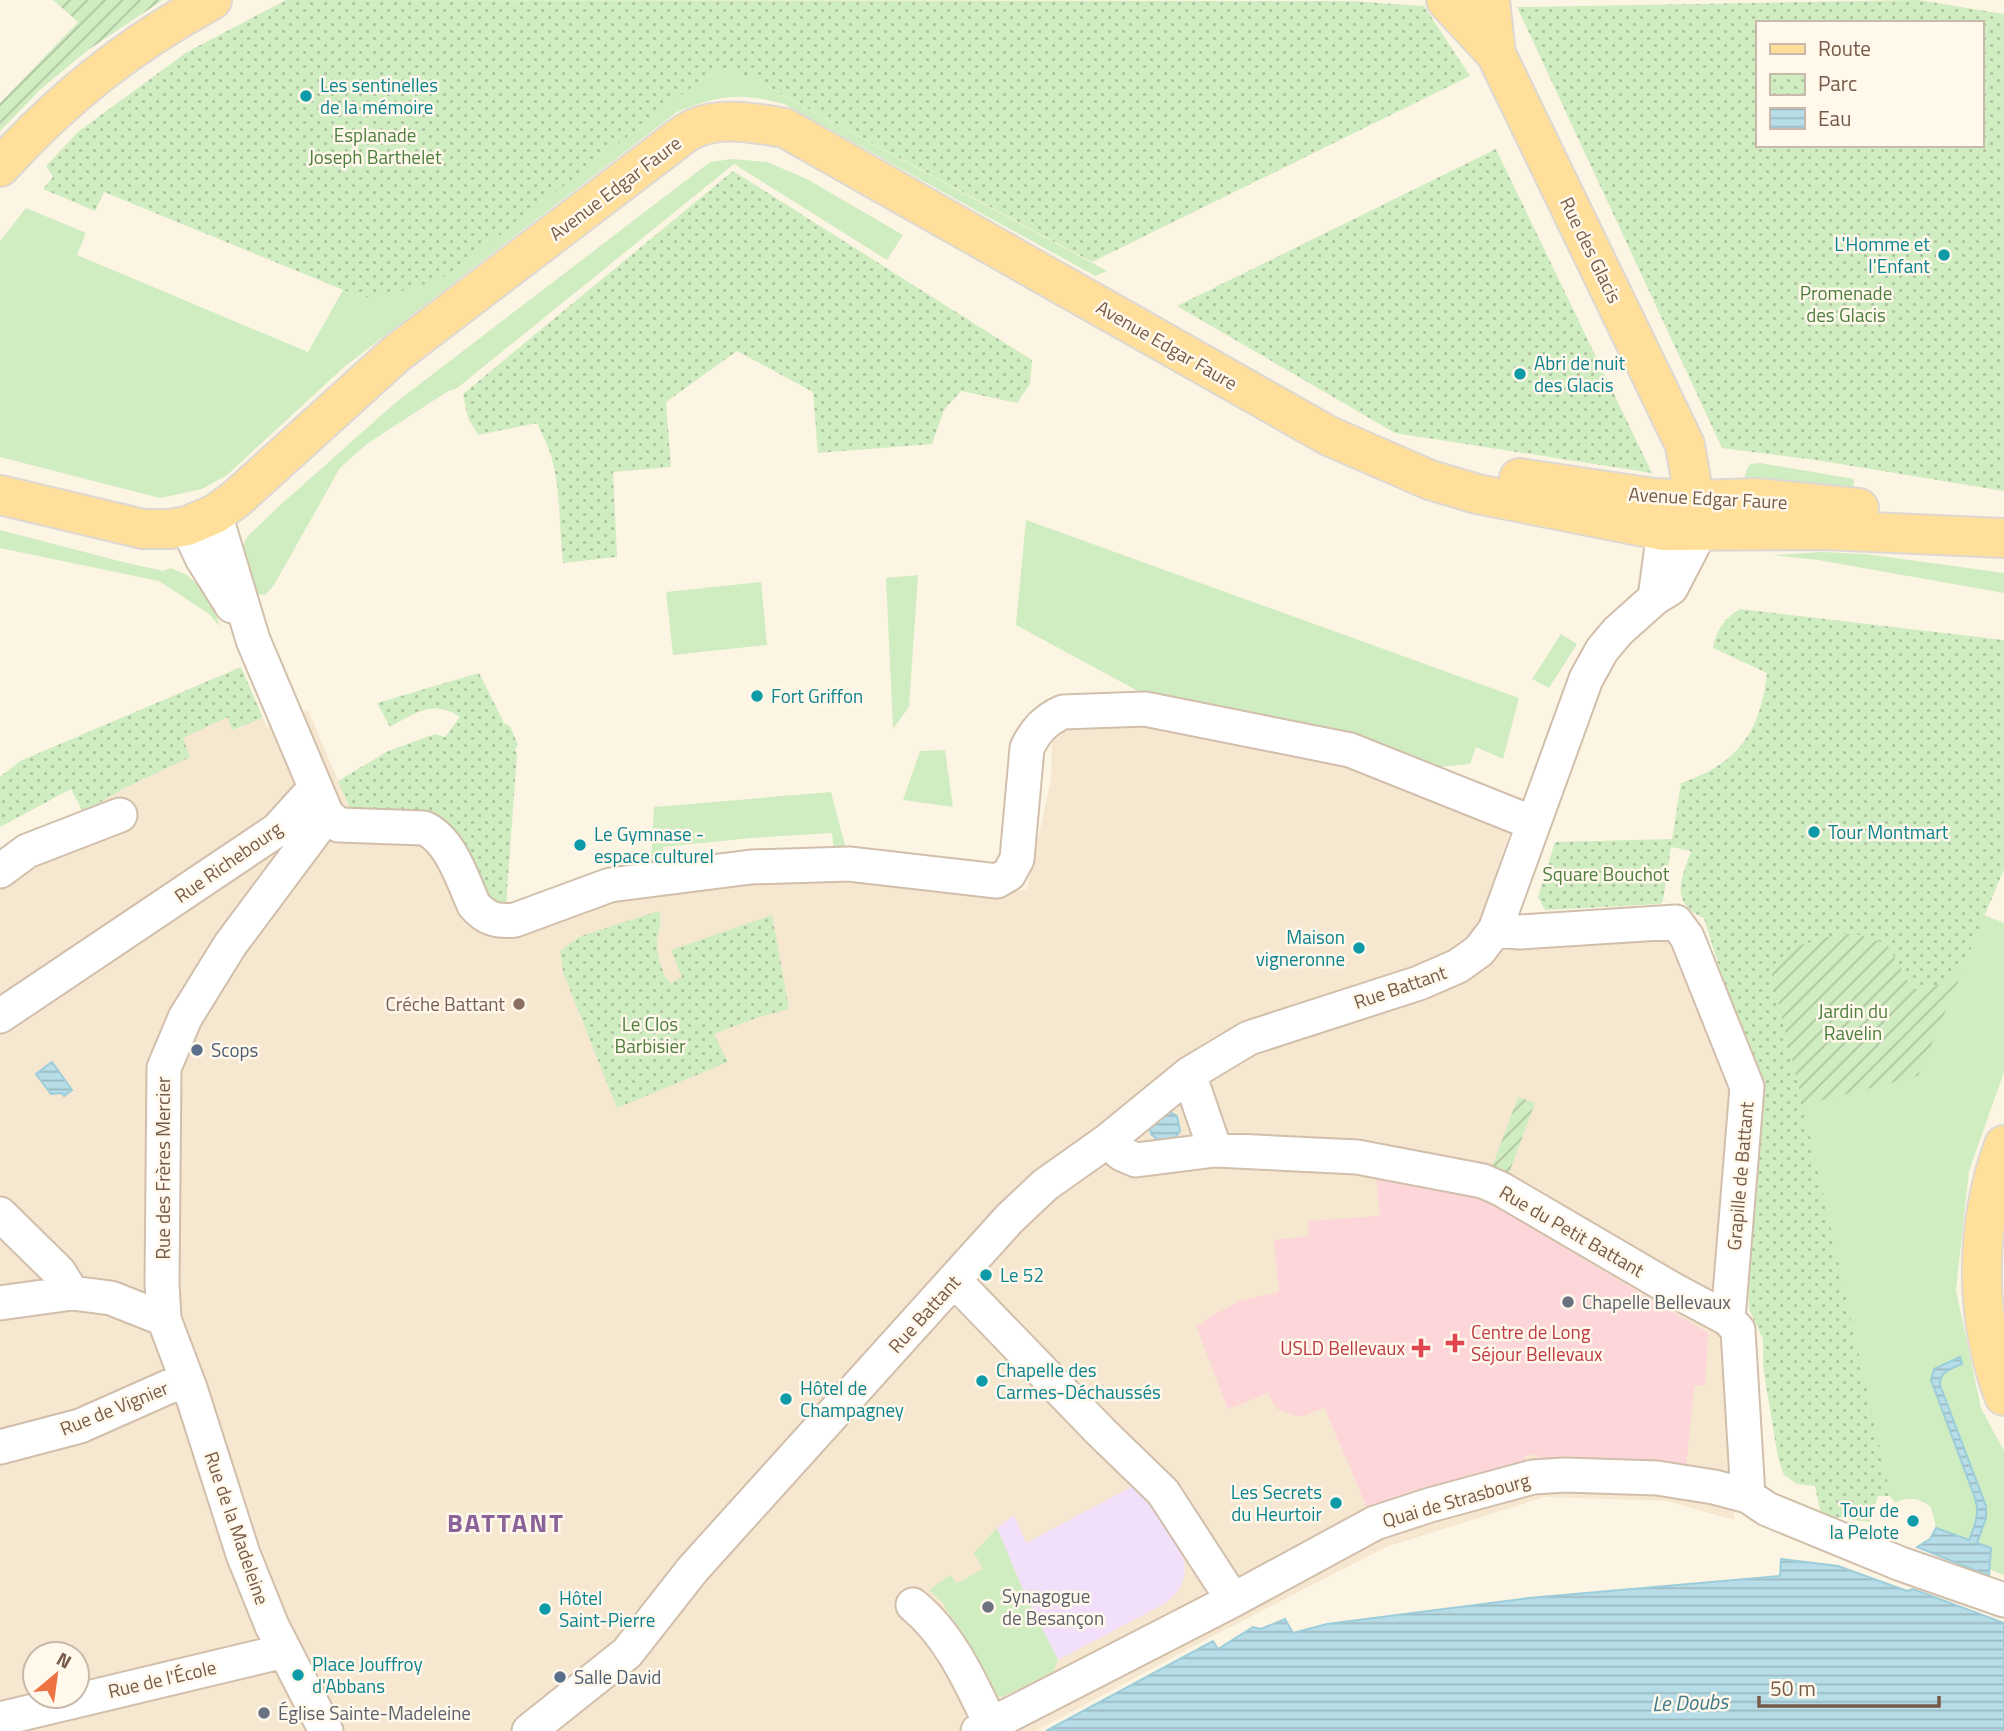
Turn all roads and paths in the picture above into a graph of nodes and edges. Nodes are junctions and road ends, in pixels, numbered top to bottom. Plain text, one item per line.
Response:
1 (212, 0) edge
2 (1446, 0) edge
3 (1490, 0) edge
4 (1496, 54) junction
5 (0, 167) edge
6 (0, 495) edge
7 (2004, 519) edge
8 (201, 520) junction
9 (1686, 521) junction
10 (1923, 534) junction
11 (2004, 538) edge
12 (2004, 550) edge
13 (321, 802) junction
14 (120, 815) dead end
15 (1533, 823) junction
16 (0, 871) edge
17 (1495, 930) junction
18 (0, 1016) edge
19 (1189, 1074) junction
20 (1107, 1141) junction
21 (2004, 1144) edge
22 (1215, 1150) junction
23 (0, 1213) edge
24 (954, 1281) junction
25 (72, 1293) junction
26 (0, 1303) edge
27 (164, 1319) junction
28 (1728, 1319) junction
29 (186, 1378) junction
30 (2004, 1395) edge
31 (0, 1447) edge
32 (1748, 1496) junction
33 (1233, 1600) junction
34 (2004, 1600) edge
35 (913, 1605) dead end
36 (284, 1651) junction
37 (0, 1718) edge
38 (985, 1728) edge
39 (326, 1731) edge
40 (529, 1731) edge

1 - 5 main road
2 - 4 main road
3 - 4 main road, Rue des Glacis
4 - 9 main road, Rue des Glacis
6 - 8 main road
7 - 9 main road, Avenue Edgar Faure
8 - 9 main road, Avenue Edgar Faure
8 - 13 street
9 - 10 main road, Avenue Edgar Faure
9 - 15 street, Rue Battant
10 - 11 main road, Avenue Edgar Faure
10 - 12 main road, Avenue Edgar Faure
13 - 15 street
13 - 18 street, Rue Richebourg
13 - 27 street, Rue des Frères Mercier
14 - 16 street
15 - 17 street, Rue Battant
17 - 19 street, Rue Battant
17 - 28 street, Grapille de Battant
19 - 20 street, Rue Battant
19 - 22 street
20 - 22 street, Rue du Petit Battant
20 - 24 street, Rue Battant
21 - 30 main road
22 - 28 street, Rue du Petit Battant
23 - 25 street
24 - 33 street
24 - 40 street, Rue Battant
25 - 26 street
25 - 27 street
27 - 29 street, Rue de la Madeleine
28 - 32 street
29 - 31 street, Rue de Vignier
29 - 36 street, Rue de la Madeleine
32 - 33 street, Quai de Strasbourg
32 - 34 street, Quai de Strasbourg
33 - 38 street, Quai de Strasbourg
35 - 38 street
36 - 37 street, Rue de l'École
36 - 39 street, Rue de la Madeleine

